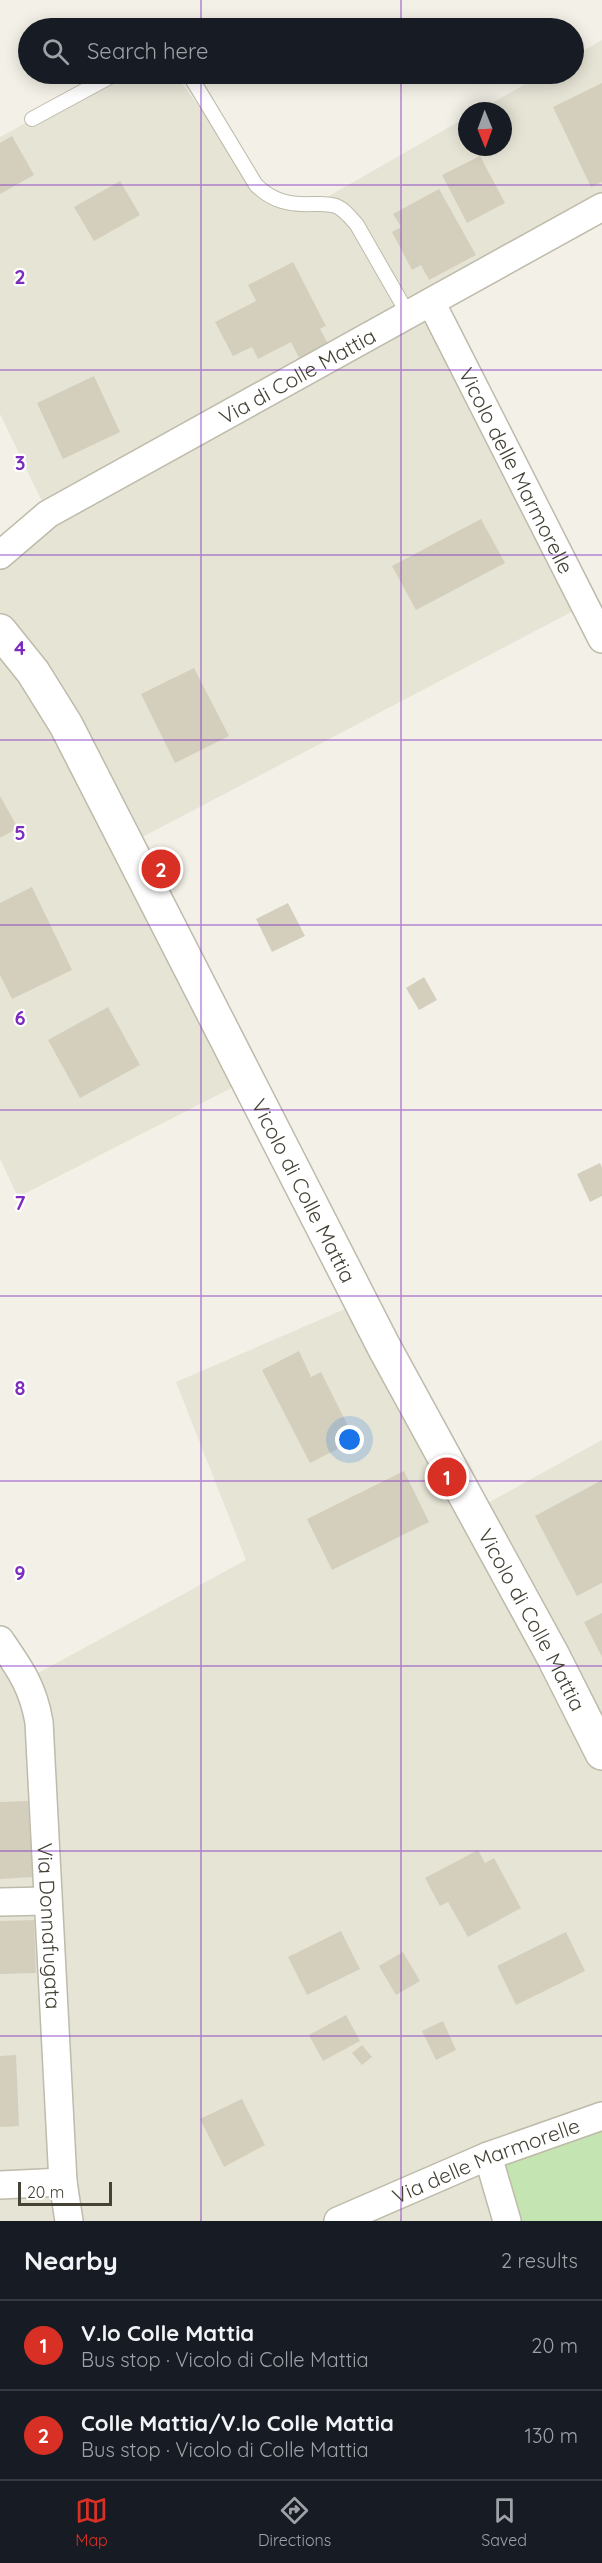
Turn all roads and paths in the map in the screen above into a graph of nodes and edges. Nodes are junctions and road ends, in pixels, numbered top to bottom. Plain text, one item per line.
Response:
1 (97, 84) edge
2 (195, 84) edge
3 (32, 119) dead end
4 (602, 207) edge
5 (419, 308) junction
6 (0, 555) edge
7 (0, 631) edge
8 (602, 639) edge
9 (0, 1640) edge
10 (602, 1753) edge
11 (47, 1901) junction
12 (0, 1902) edge
13 (602, 2116) edge
14 (488, 2156) junction
15 (63, 2182) junction
16 (0, 2185) edge
17 (69, 2221) edge
18 (338, 2221) edge
19 (507, 2221) edge

1 - 3 lane
2 - 5 lane
4 - 5 street, Via di Colle Mattia
5 - 6 street, Via di Colle Mattia
5 - 8 street, Vicolo delle Marmorelle
7 - 10 street, Vicolo di Colle Mattia
9 - 11 street, Via Donnafugata
11 - 12 street
11 - 15 street, Via Donnafugata
13 - 14 street, Via delle Marmorelle
14 - 18 street, Via delle Marmorelle
14 - 19 street
15 - 16 street
15 - 17 street, Via Donnafugata

